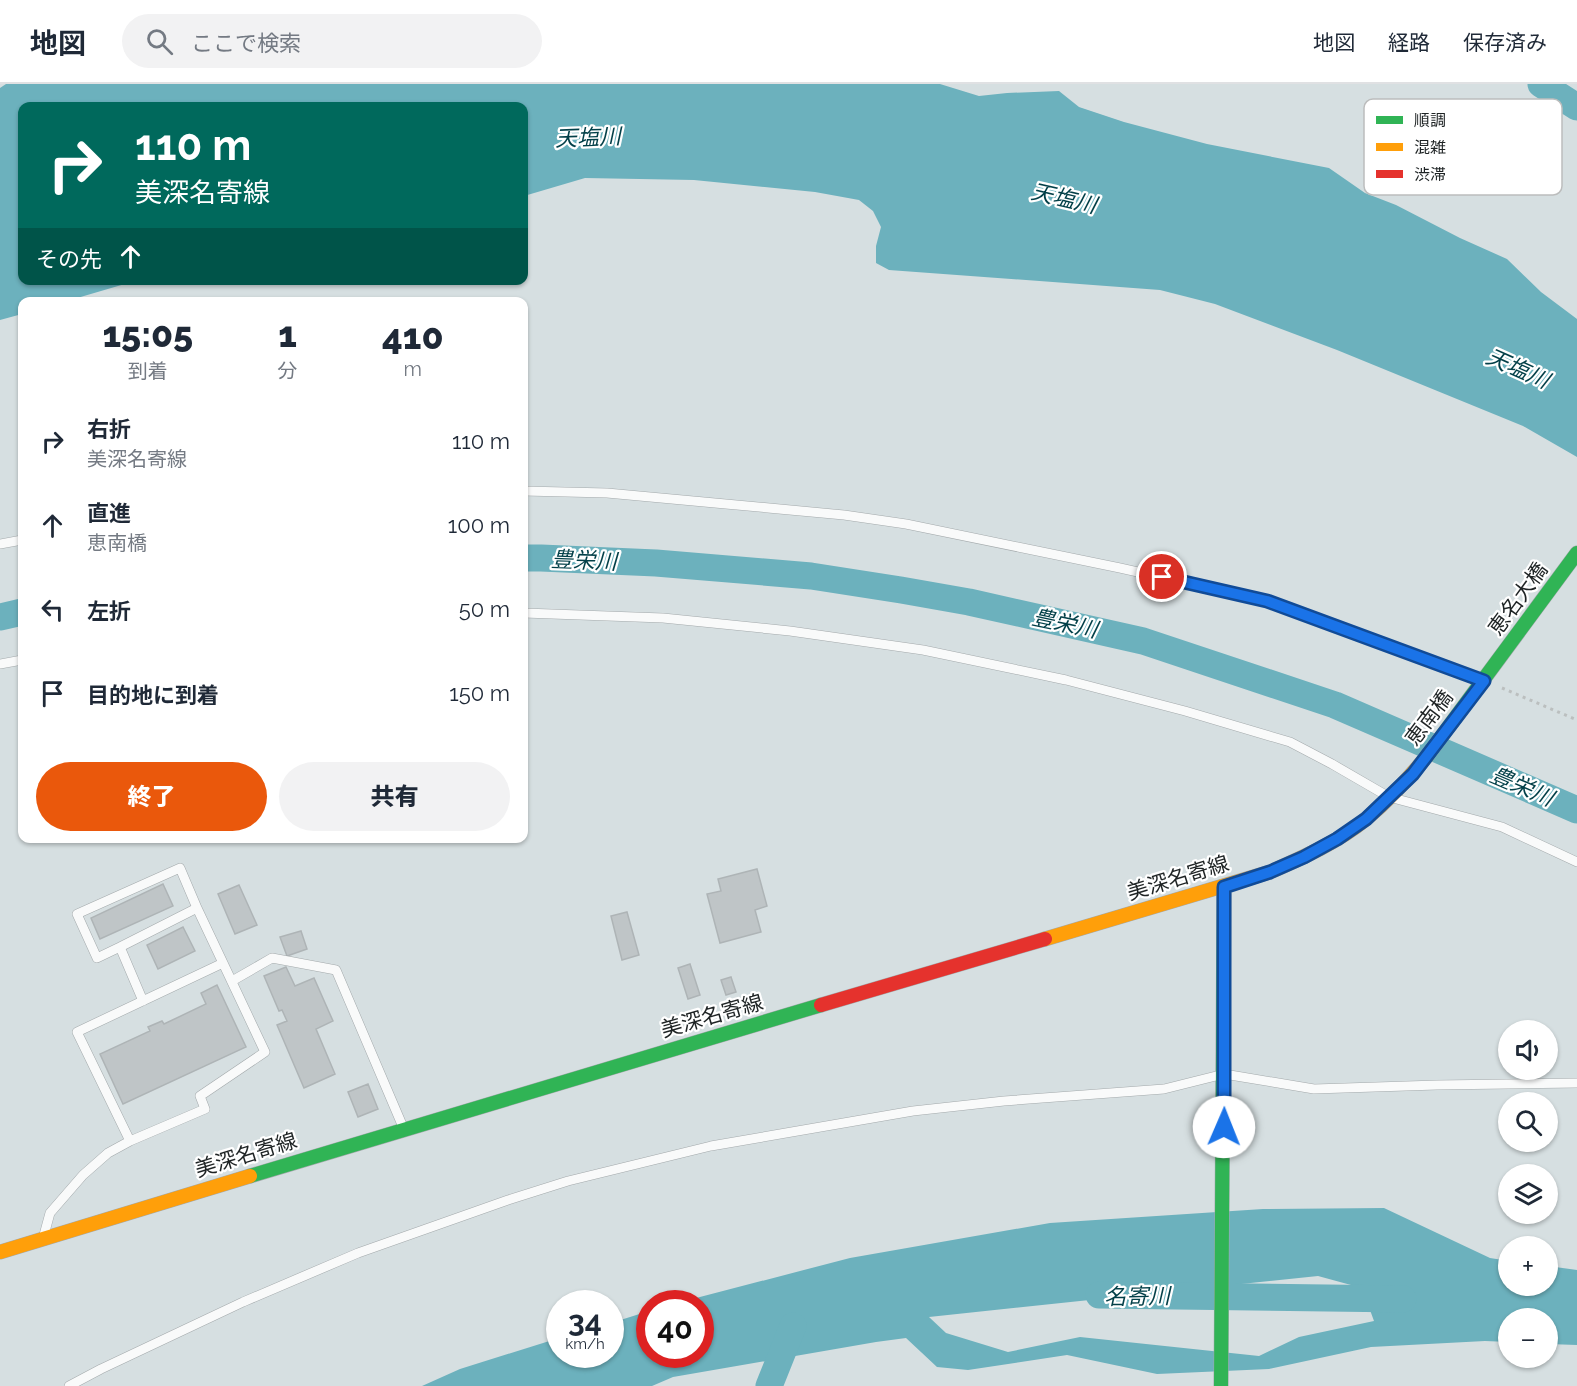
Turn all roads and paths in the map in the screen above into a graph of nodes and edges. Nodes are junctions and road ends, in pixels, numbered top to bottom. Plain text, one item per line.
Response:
1 (528, 491) edge
2 (18, 541) edge
3 (0, 544) edge
4 (1577, 553) edge
5 (528, 613) edge
6 (18, 661) edge
7 (0, 664) edge
8 (1485, 679) junction
9 (1577, 720) edge
10 (1413, 774) joint
11 (1389, 797) junction
12 (1577, 862) edge
13 (1224, 887) junction
14 (197, 908) junction
15 (120, 947) junction
16 (223, 963) junction
17 (232, 981) junction
18 (143, 1001) junction
19 (1224, 1074) junction
20 (1577, 1083) edge
21 (404, 1129) junction
22 (130, 1141) junction
23 (43, 1238) junction
24 (0, 1252) edge
25 (69, 1386) edge
26 (1221, 1386) edge

1 - 8 lane
2 - 3 lane
4 - 8 main road, 恵名大橋
5 - 11 lane
6 - 7 lane
8 - 9 path
8 - 10 main road, 恵南橋
10 - 11 main road, 美深名寄線
11 - 12 lane
11 - 13 main road, 美深名寄線
13 - 19 main road
13 - 21 main road, 美深名寄線
14 - 15 lane
14 - 15 lane
14 - 16 lane
15 - 18 lane
16 - 17 lane
16 - 18 lane
17 - 21 lane
17 - 22 lane
18 - 22 lane
19 - 20 lane
19 - 25 lane
19 - 26 main road
21 - 23 main road, 美深名寄線
22 - 23 lane
23 - 24 main road, 美深名寄線

